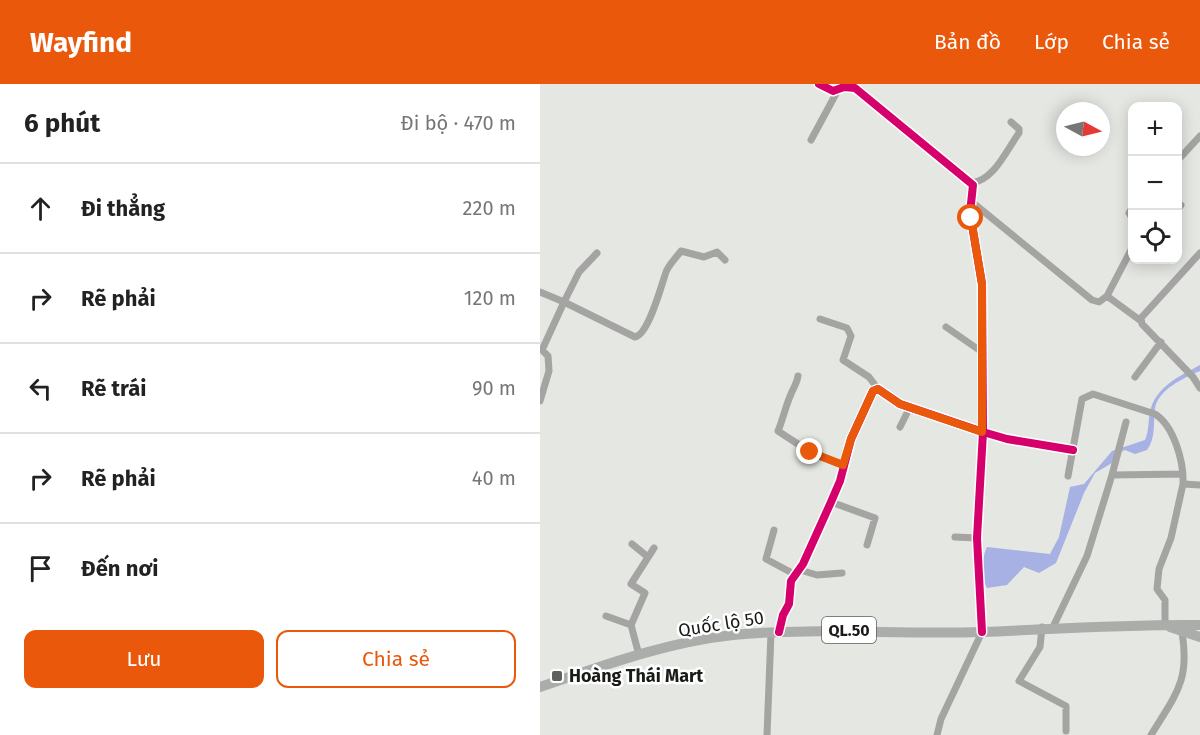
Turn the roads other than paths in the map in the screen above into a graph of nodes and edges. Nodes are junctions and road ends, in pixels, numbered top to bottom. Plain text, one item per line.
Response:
1 (819, 84) edge
2 (838, 90) junction
3 (1011, 122) dead end
4 (1200, 136) edge
5 (812, 140) dead end
6 (1182, 156) edge
7 (971, 183) junction
8 (972, 202) junction
9 (597, 253) dead end
10 (1200, 253) edge
11 (1128, 256) edge
12 (725, 260) dead end
13 (540, 292) edge
14 (1107, 296) junction
15 (564, 302) junction
16 (820, 319) dead end
17 (1141, 321) junction
18 (946, 327) dead end
19 (1161, 342) junction
20 (982, 352) junction
21 (798, 376) dead end
22 (1135, 377) dead end
23 (1200, 388) edge
24 (878, 389) junction
25 (540, 401) edge
26 (909, 407) junction
27 (1126, 422) dead end
28 (900, 427) dead end
29 (982, 432) junction
30 (1073, 450) junction
31 (843, 465) junction
32 (1184, 474) junction
33 (1112, 475) junction
34 (1068, 476) dead end
35 (1183, 484) junction
36 (1200, 485) edge
37 (831, 502) junction
38 (774, 530) dead end
39 (955, 537) dead end
40 (977, 538) junction
41 (632, 544) dead end
42 (867, 545) dead end
43 (654, 548) dead end
44 (648, 557) junction
45 (797, 572) junction
46 (842, 573) dead end
47 (606, 616) dead end
48 (1165, 624) junction
49 (631, 625) junction
50 (1200, 625) edge
51 (1048, 627) junction
52 (775, 632) junction
53 (982, 632) junction
54 (1182, 632) junction
55 (1200, 637) edge
56 (639, 655) junction
57 (540, 687) edge
58 (1066, 731) dead end
59 (767, 735) edge
60 (937, 735) edge
61 (1151, 735) edge

1 - 2 street
2 - 5 street
2 - 7 street
3 - 7 street
4 - 6 street
7 - 8 street
8 - 14 street
8 - 20 street
9 - 15 street
10 - 17 street
11 - 14 street
12 - 15 street
13 - 15 street
14 - 17 street
15 - 25 street
16 - 24 street
17 - 19 street
18 - 20 street
19 - 22 street
19 - 23 street
20 - 29 street
21 - 31 street
24 - 26 street
24 - 31 street
26 - 28 street
26 - 29 street
27 - 33 street
29 - 30 street
29 - 40 street
30 - 32 street
30 - 34 street
31 - 37 street
32 - 33 street
32 - 35 street
33 - 51 street
35 - 36 street
35 - 48 street
37 - 42 street
37 - 45 street
38 - 45 street
39 - 40 street
40 - 53 street
41 - 44 street
43 - 44 street
44 - 49 street
45 - 46 street
45 - 52 street
47 - 49 street
48 - 50 highway, QL.50
48 - 51 highway, Quốc lộ 50 / QL.50
48 - 54 highway, QL.50
49 - 56 street
51 - 53 highway, Quốc lộ 50 / QL.50
51 - 58 street
52 - 53 highway, Quốc lộ 50 / QL.50
52 - 56 highway, Quốc lộ 50 / QL.50
52 - 59 street
53 - 60 street
54 - 55 highway, QL.50
54 - 61 street
56 - 57 highway, Quốc lộ 50 / QL.50

